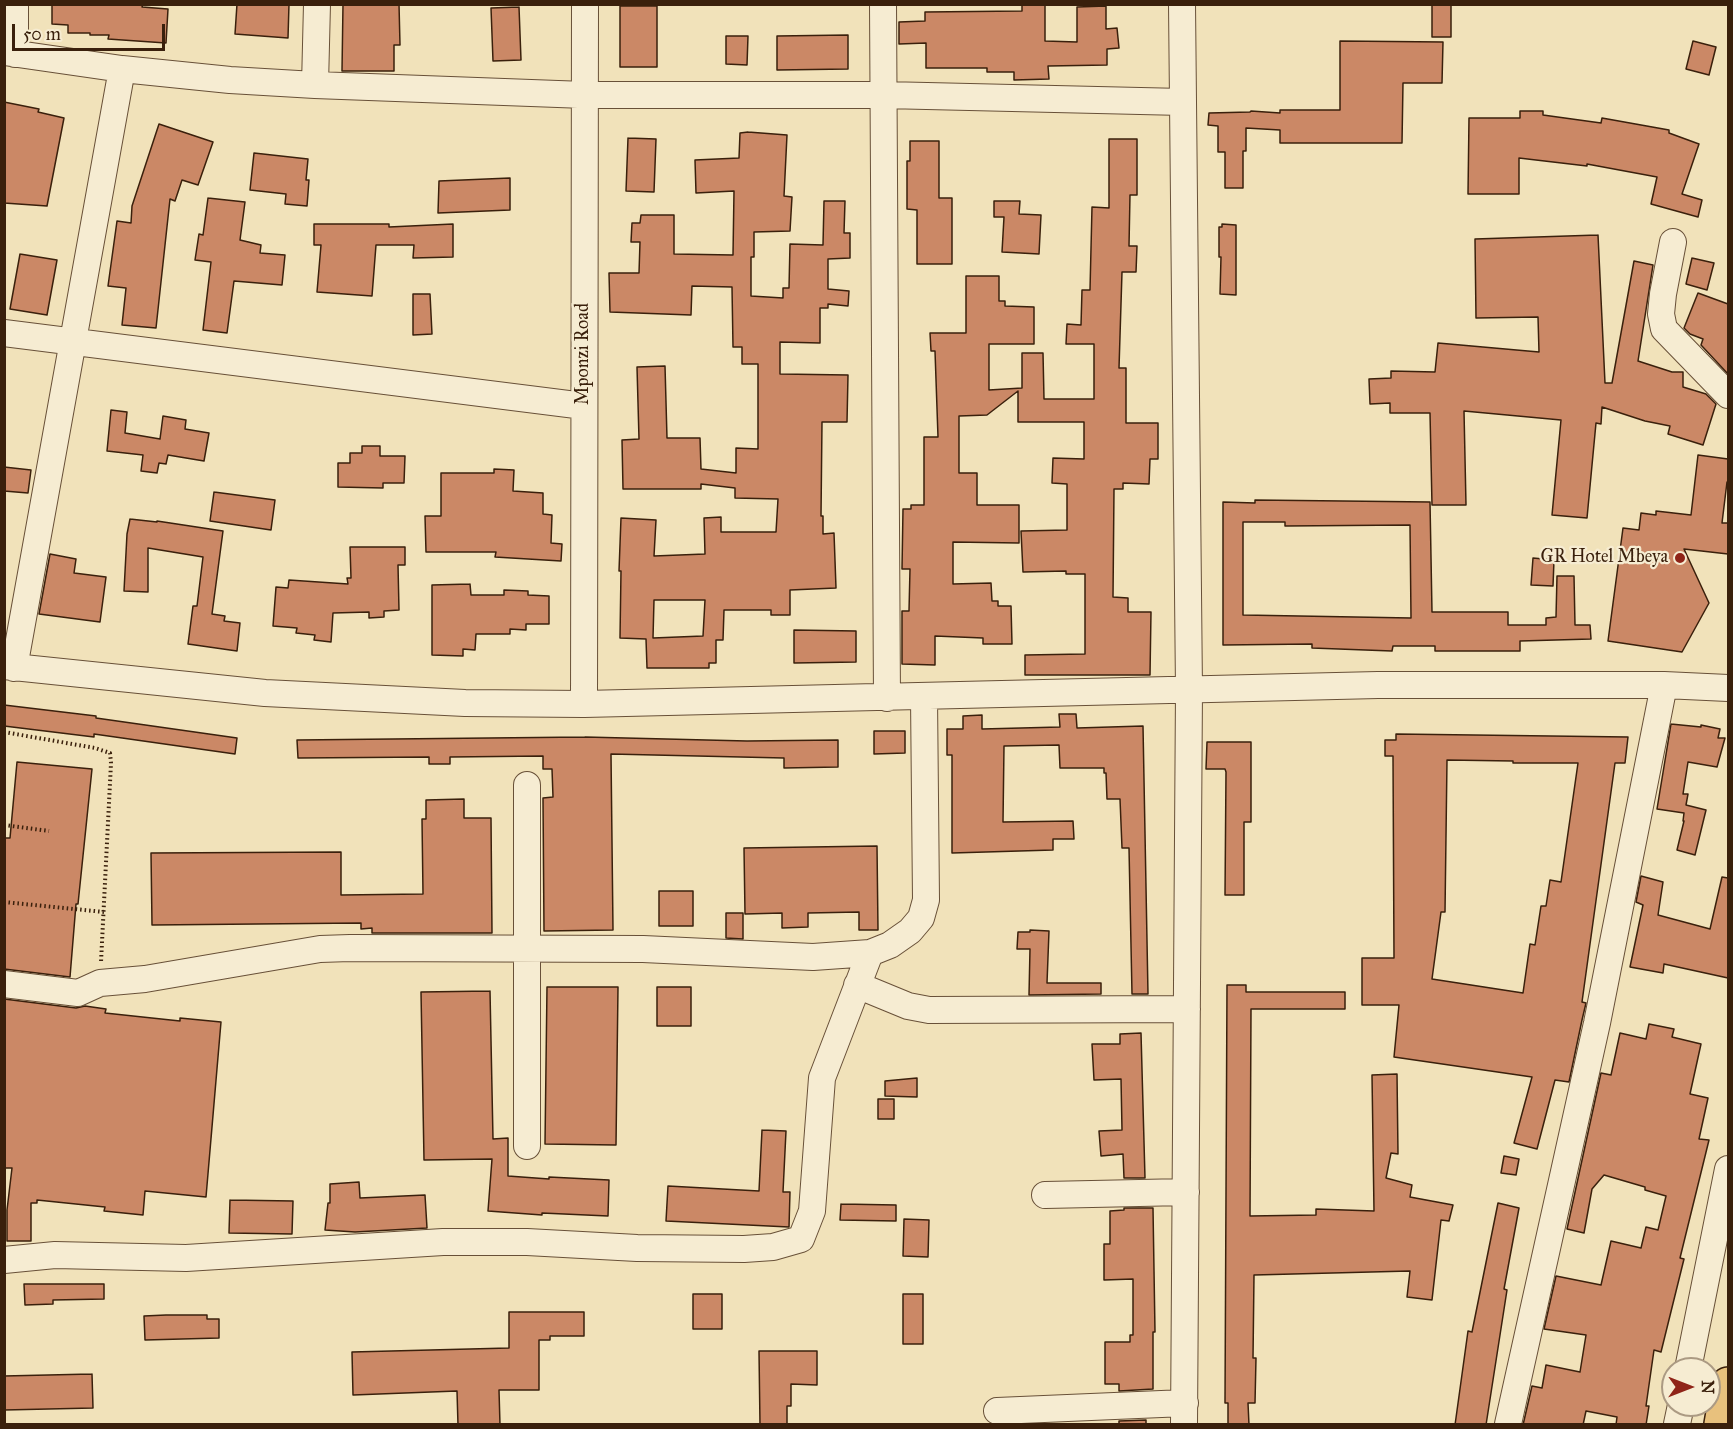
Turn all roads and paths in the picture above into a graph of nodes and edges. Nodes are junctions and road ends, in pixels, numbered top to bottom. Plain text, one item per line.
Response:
1 (15, 4) edge
2 (317, 4) edge
3 (585, 4) edge
4 (883, 4) edge
5 (1182, 4) edge
6 (10, 53) edge
7 (122, 69) junction
8 (315, 85) junction
9 (585, 94) junction
10 (884, 95) junction
11 (1183, 102) junction
12 (1673, 242) dead end
13 (4, 333) edge
14 (73, 341) junction
15 (1728, 395) edge
16 (584, 406) junction
17 (9, 667) edge
18 (1664, 685) junction
19 (1728, 688) edge
20 (1189, 690) junction
21 (924, 697) junction
22 (887, 698) junction
23 (584, 704) junction
24 (4, 732) edge
25 (527, 785) dead end
26 (4, 825) edge
27 (50, 831) dead end
28 (4, 902) edge
29 (104, 912) junction
30 (527, 950) junction
31 (870, 953) junction
32 (100, 983) junction
33 (4, 984) edge
34 (857, 985) junction
35 (1187, 1009) junction
36 (527, 1146) dead end
37 (1728, 1169) edge
38 (1186, 1192) junction
39 (1045, 1195) dead end
40 (4, 1260) edge
41 (1690, 1357) edge
42 (1728, 1384) edge
43 (997, 1411) dead end
44 (1184, 1414) edge
45 (1508, 1425) edge
46 (1721, 1425) edge

1 - 6 street
2 - 8 street
3 - 9 street, Mponzi Road
4 - 10 street
5 - 11 street
6 - 7 street
7 - 8 street
7 - 14 street
8 - 9 street
9 - 10 street
9 - 16 street, Mponzi Road
10 - 11 street
10 - 22 street
11 - 20 street
12 - 15 street
13 - 14 street
14 - 16 street
14 - 17 street
16 - 23 street, Mponzi Road
17 - 23 street
18 - 19 street
18 - 20 street
18 - 45 street
20 - 21 street
20 - 35 street
21 - 22 street
21 - 31 street
22 - 23 street
24 - 29 path
25 - 30 street
26 - 27 path
28 - 29 path
29 - 32 path
30 - 31 street
30 - 32 street
30 - 36 street
31 - 34 street
32 - 33 street
34 - 35 street
34 - 40 street
35 - 38 street
37 - 41 street
38 - 39 street
38 - 44 street
42 - 46 highway
43 - 44 street

